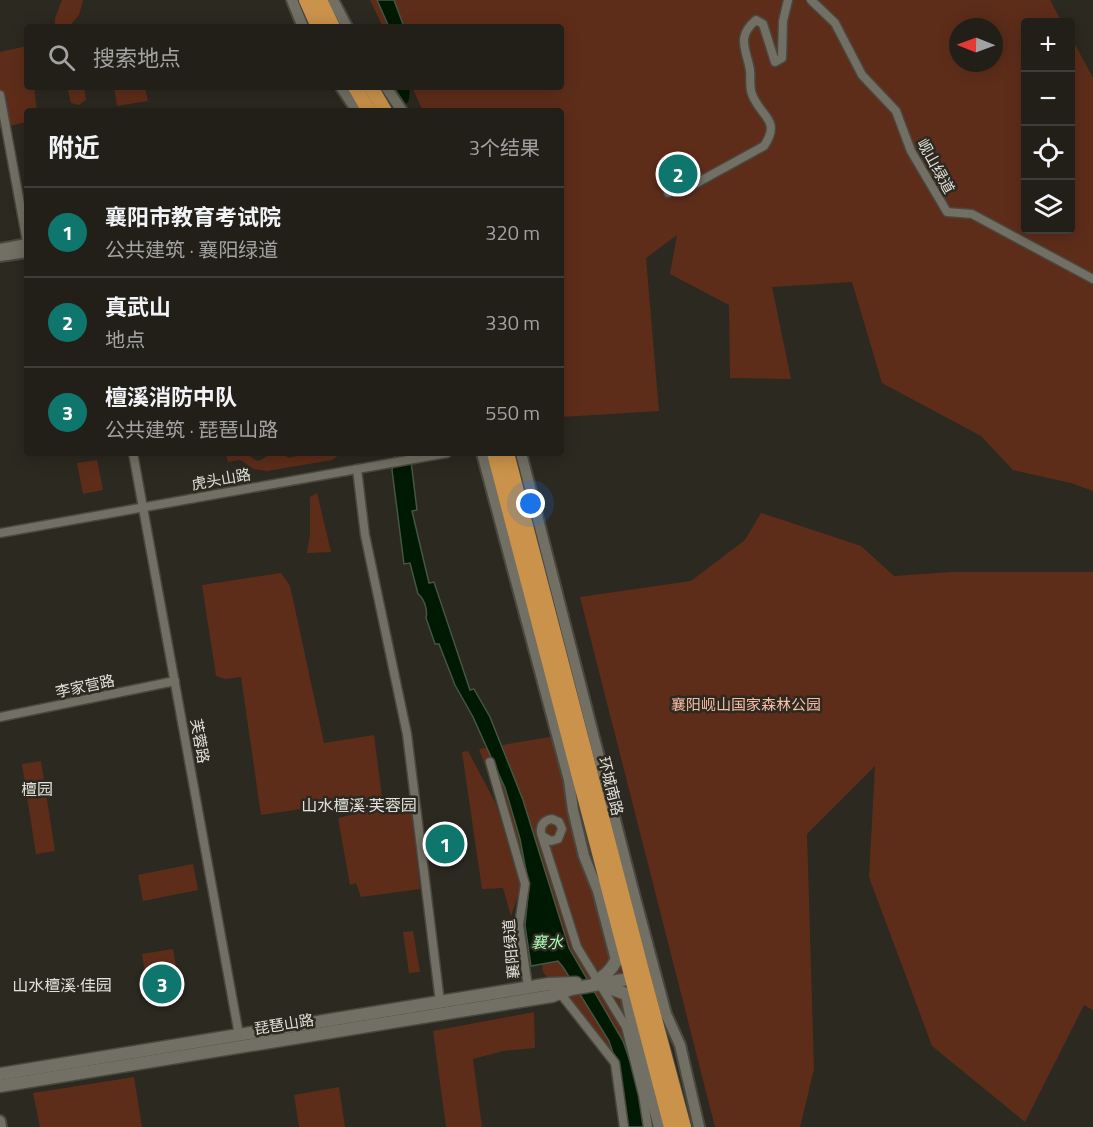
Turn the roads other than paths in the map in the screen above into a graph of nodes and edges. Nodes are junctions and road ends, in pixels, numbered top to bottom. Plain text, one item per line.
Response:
1 (292, 0) edge
2 (306, 0) edge
3 (320, 0) edge
4 (333, 0) edge
5 (788, 0) edge
6 (811, 0) edge
7 (302, 24) edge
8 (317, 24) edge
9 (332, 24) edge
10 (345, 24) edge
11 (343, 90) edge
12 (357, 90) edge
13 (373, 90) edge
14 (389, 90) edge
15 (0, 95) edge
16 (355, 108) edge
17 (367, 108) edge
18 (383, 108) edge
19 (400, 108) edge
20 (668, 193) dead end
21 (24, 227) edge
22 (24, 244) edge
23 (0, 249) edge
24 (24, 252) edge
25 (0, 256) edge
26 (1093, 279) edge
27 (134, 456) edge
28 (428, 456) edge
29 (483, 456) edge
30 (495, 456) edge
31 (508, 456) edge
32 (522, 456) edge
33 (357, 469) junction
34 (144, 506) junction
35 (0, 533) edge
36 (175, 681) junction
37 (0, 717) edge
38 (489, 762) dead end
39 (544, 837) dead end
40 (620, 954) junction
41 (642, 973) junction
42 (598, 982) junction
43 (528, 987) junction
44 (567, 989) junction
45 (626, 994) junction
46 (440, 1002) junction
47 (638, 1004) junction
48 (239, 1035) junction
49 (0, 1067) edge
50 (0, 1074) edge
51 (15, 1078) junction
52 (0, 1086) edge
53 (0, 1092) edge
54 (0, 1121) edge
55 (1, 1127) edge
56 (624, 1127) edge
57 (648, 1127) edge
58 (659, 1127) edge
59 (671, 1127) edge
60 (684, 1127) edge
61 (699, 1127) edge

1 - 7 street
2 - 8 highway
3 - 9 highway
4 - 10 street
5 - 20 street
6 - 26 street, 岘山绿道
11 - 16 street
12 - 17 highway
13 - 18 highway
14 - 19 street
15 - 21 street
22 - 23 street
24 - 25 street
27 - 34 street, 芙蓉路
28 - 33 street, 虎头山路
29 - 40 street
30 - 40 highway, 环城南路
31 - 41 highway, 环城南路
32 - 41 street
33 - 34 street, 虎头山路
33 - 46 street
34 - 35 street, 虎头山路
34 - 36 street, 芙蓉路
36 - 37 street, 李家营路
36 - 48 street, 芙蓉路
38 - 43 street, 襄阳绿道
39 - 42 street
40 - 41 highway, 环城南路
40 - 42 main road
41 - 42 main road
41 - 47 highway, 环城南路
41 - 60 highway, 环城南路
41 - 61 street
42 - 44 main road
42 - 45 main road
42 - 57 street
43 - 44 main road, 琵琶山路
43 - 46 main road, 琵琶山路
44 - 51 main road, 琵琶山路
44 - 56 street
45 - 47 main road
45 - 58 street
46 - 48 main road, 琵琶山路
47 - 59 highway, 环城南路
48 - 51 main road, 琵琶山路
49 - 51 street
50 - 51 main road, 琵琶山路
51 - 52 main road, 琵琶山路
51 - 53 street
54 - 55 street

